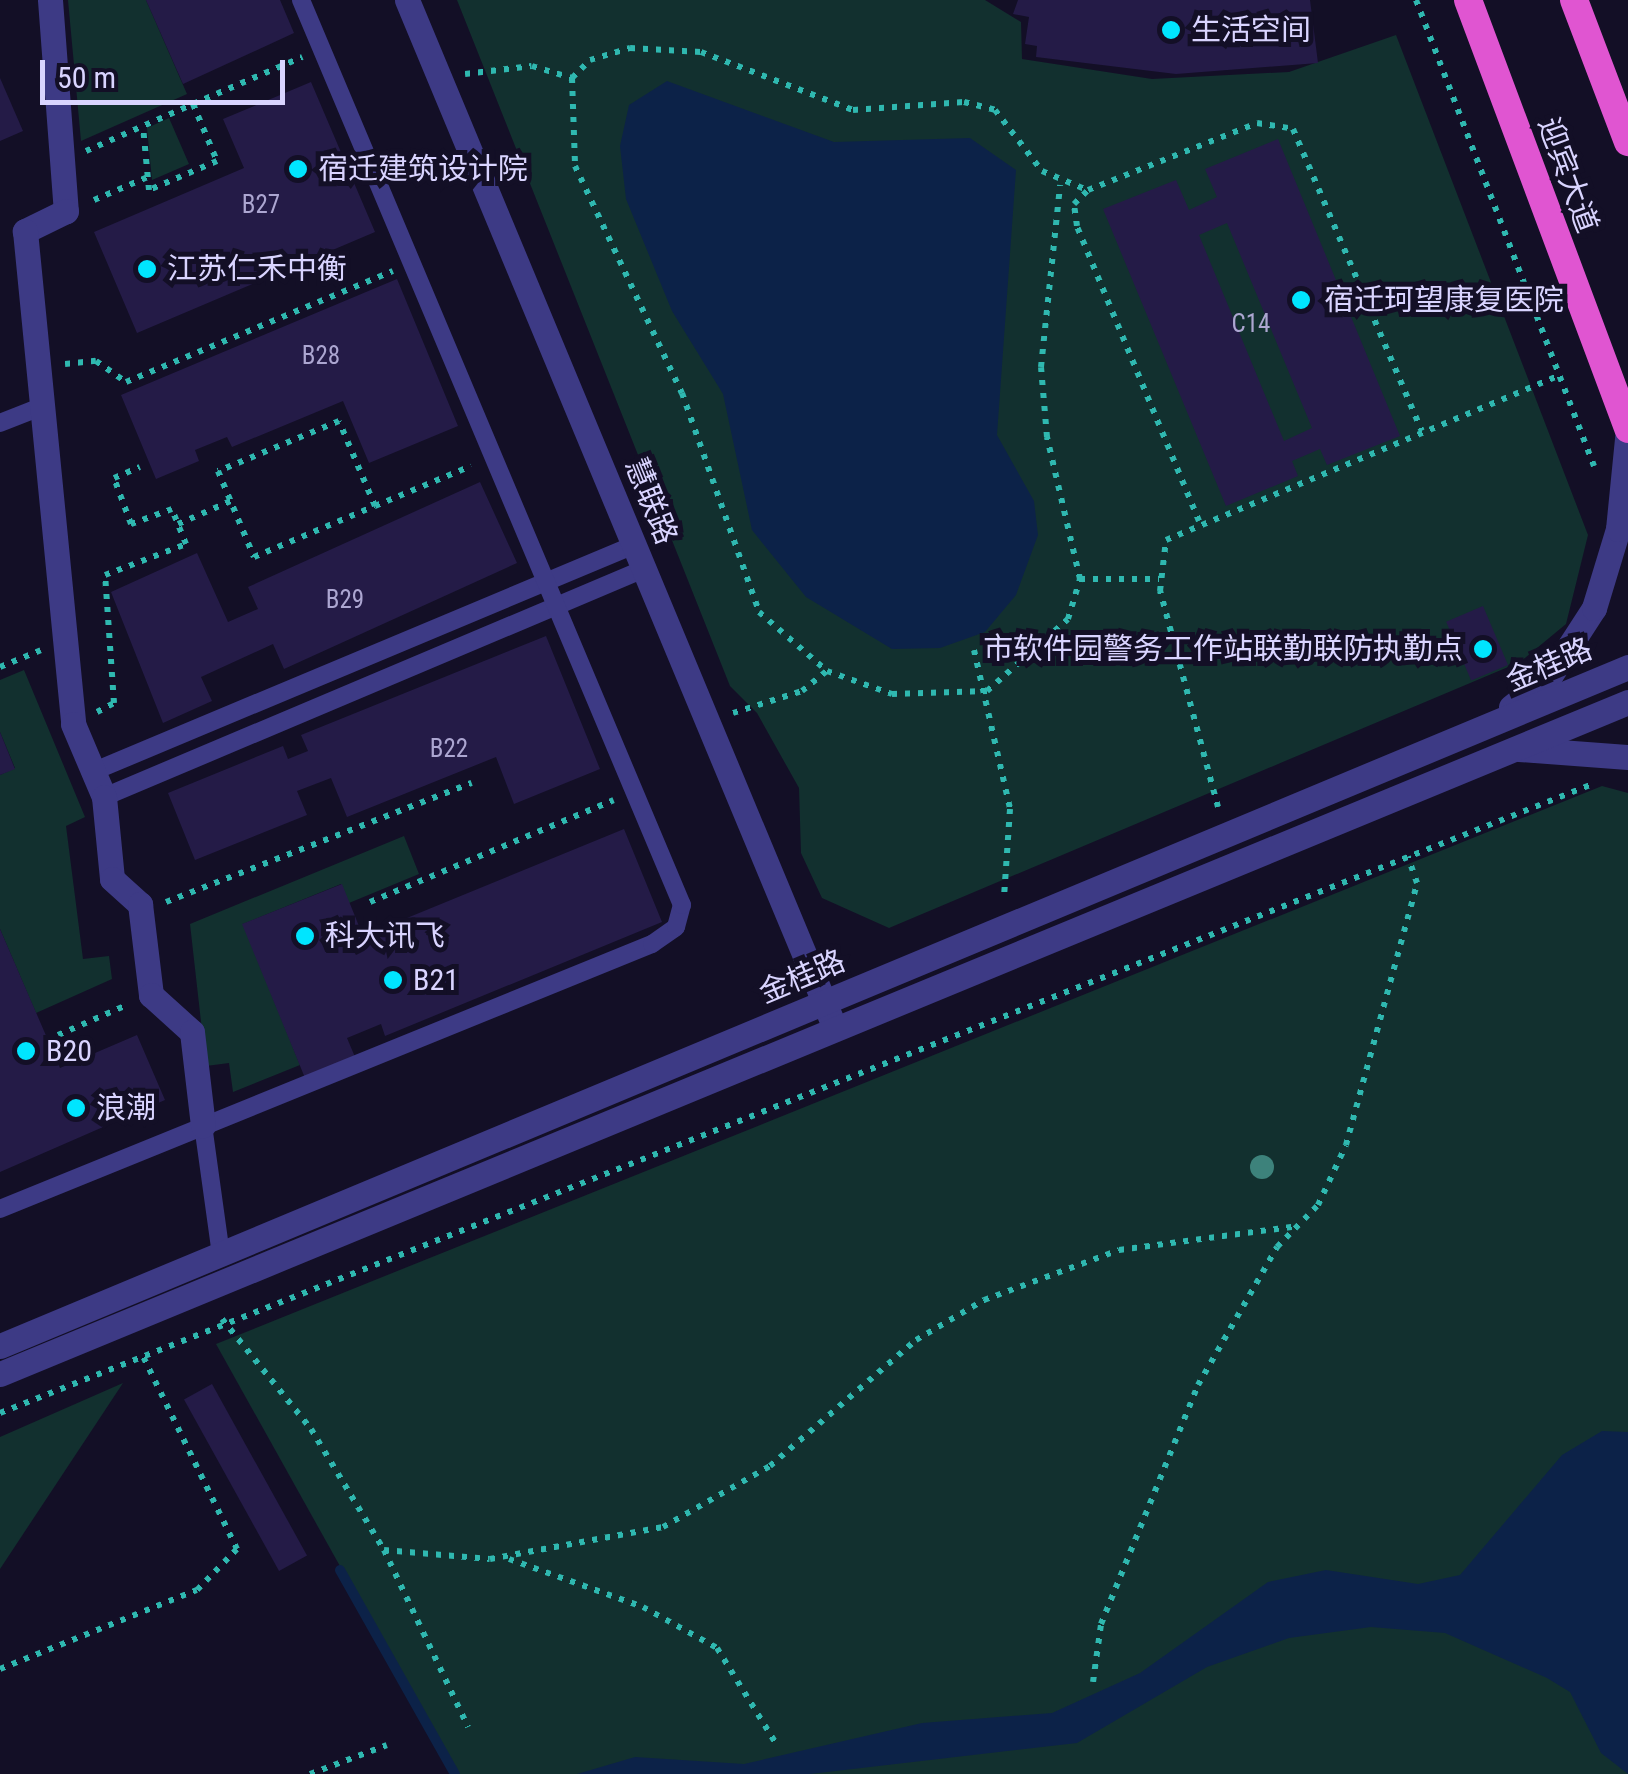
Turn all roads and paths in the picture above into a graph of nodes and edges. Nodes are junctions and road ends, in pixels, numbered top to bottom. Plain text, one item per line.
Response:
1 (50, 0) edge
2 (301, 0) edge
3 (407, 0) edge
4 (1416, 0) edge
5 (1468, 0) edge
6 (1574, 0) edge
7 (321, 48) junction
8 (439, 77) junction
9 (572, 78) junction
10 (193, 104) junction
11 (143, 126) junction
12 (1628, 142) edge
13 (62, 162) junction
14 (148, 177) junction
15 (1060, 185) junction
16 (1088, 190) junction
17 (66, 211) junction
18 (413, 263) junction
19 (39, 366) junction
20 (1559, 376) junction
21 (43, 406) junction
22 (0, 423) edge
23 (1628, 429) edge
24 (1422, 432) junction
25 (495, 455) junction
26 (140, 467) dead end
27 (1598, 478) dead end
28 (231, 502) junction
29 (375, 506) junction
30 (1200, 521) junction
31 (178, 524) junction
32 (639, 557) junction
33 (1080, 579) junction
34 (1158, 579) junction
35 (549, 582) junction
36 (559, 606) junction
37 (65, 640) junction
38 (974, 650) dead end
39 (0, 667) edge
40 (1628, 667) edge
41 (826, 672) junction
42 (987, 691) junction
43 (1628, 702) edge
44 (707, 720) junction
45 (74, 724) junction
46 (1492, 738) junction
47 (1628, 757) edge
48 (92, 772) junction
49 (1604, 781) dead end
50 (472, 783) dead end
51 (638, 790) junction
52 (104, 796) junction
53 (1226, 836) junction
54 (1408, 857) junction
55 (1004, 898) dead end
56 (370, 902) dead end
57 (140, 904) junction
58 (151, 995) junction
59 (830, 1014) junction
60 (58, 1035) dead end
61 (204, 1125) junction
62 (0, 1209) edge
63 (1298, 1226) junction
64 (221, 1254) junction
65 (199, 1290) junction
66 (223, 1320) junction
67 (0, 1346) edge
68 (142, 1354) junction
69 (0, 1374) edge
70 (0, 1414) edge
71 (384, 1550) junction
72 (506, 1558) junction
73 (0, 1668) edge
74 (1093, 1682) dead end
75 (468, 1727) dead end
76 (775, 1742) dead end
77 (387, 1744) dead end
78 (310, 1774) edge

1 - 13 street
2 - 7 lane
3 - 8 street, 慧联路
4 - 20 path
5 - 23 highway, 迎宾大道
6 - 12 highway
7 - 10 path
7 - 18 lane
8 - 9 path
8 - 32 street, 慧联路
9 - 15 path
9 - 41 path
10 - 11 path
10 - 14 path
11 - 13 path
11 - 14 path
13 - 17 street
14 - 17 path
15 - 16 path
15 - 33 path
16 - 24 path
16 - 30 path
17 - 19 street
18 - 19 path
18 - 25 lane
19 - 21 street
20 - 24 path
20 - 27 path
21 - 22 lane
21 - 37 street
23 - 46 street
24 - 30 path
25 - 29 path
25 - 35 lane
26 - 31 path
28 - 29 path
28 - 29 path
28 - 31 path
30 - 34 path
31 - 45 path
32 - 35 lane
32 - 36 lane
32 - 44 street, 慧联路
33 - 34 path
33 - 42 path
34 - 53 path
35 - 36 lane
35 - 48 lane
36 - 51 lane
36 - 52 lane
37 - 39 path
37 - 45 street
38 - 42 path
40 - 46 street, 金桂路
41 - 42 path
41 - 44 path
42 - 55 path
43 - 46 street, 金桂路
44 - 59 street, 慧联路
45 - 48 street
46 - 47 street
46 - 53 street, 金桂路
46 - 59 street, 金桂路
48 - 52 street
49 - 54 path
50 - 57 path
51 - 56 path
51 - 61 lane
52 - 57 street
53 - 59 street, 金桂路
54 - 63 path
54 - 66 path
57 - 58 street
58 - 60 path
58 - 61 street
59 - 64 street, 金桂路
59 - 65 street, 金桂路
61 - 62 lane
61 - 64 lane
63 - 72 path
63 - 74 path
64 - 67 street, 金桂路
65 - 66 path
65 - 69 street, 金桂路
66 - 68 path
66 - 71 path
68 - 70 path
68 - 73 path
71 - 72 path
71 - 75 path
72 - 76 path
77 - 78 path

